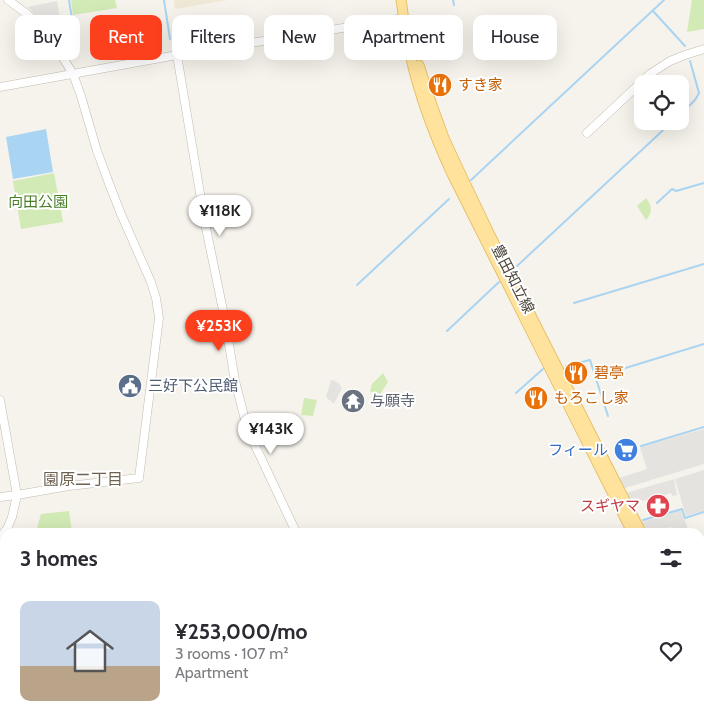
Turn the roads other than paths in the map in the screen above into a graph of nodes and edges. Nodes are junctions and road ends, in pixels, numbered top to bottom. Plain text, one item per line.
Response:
1 (8, 0) edge
2 (401, 0) edge
3 (404, 15) edge
4 (344, 28) edge
5 (254, 42) edge
6 (704, 49) edge
7 (172, 56) edge
8 (178, 60) edge
9 (412, 60) edge
10 (418, 60) edge
11 (73, 74) junction
12 (0, 87) edge
13 (587, 133) dead end
14 (0, 400) edge
15 (17, 495) junction
16 (0, 497) edge
17 (7, 528) edge
18 (294, 528) edge
19 (630, 528) edge
20 (639, 528) edge

1 - 11 street
2 - 3 main road, 豊田知立線
4 - 5 street
6 - 13 street
7 - 11 street
8 - 18 street
9 - 19 main road, 豊田知立線
10 - 20 main road, 豊田知立線
11 - 12 street
11 - 15 street
14 - 15 street
15 - 16 street
15 - 17 street

